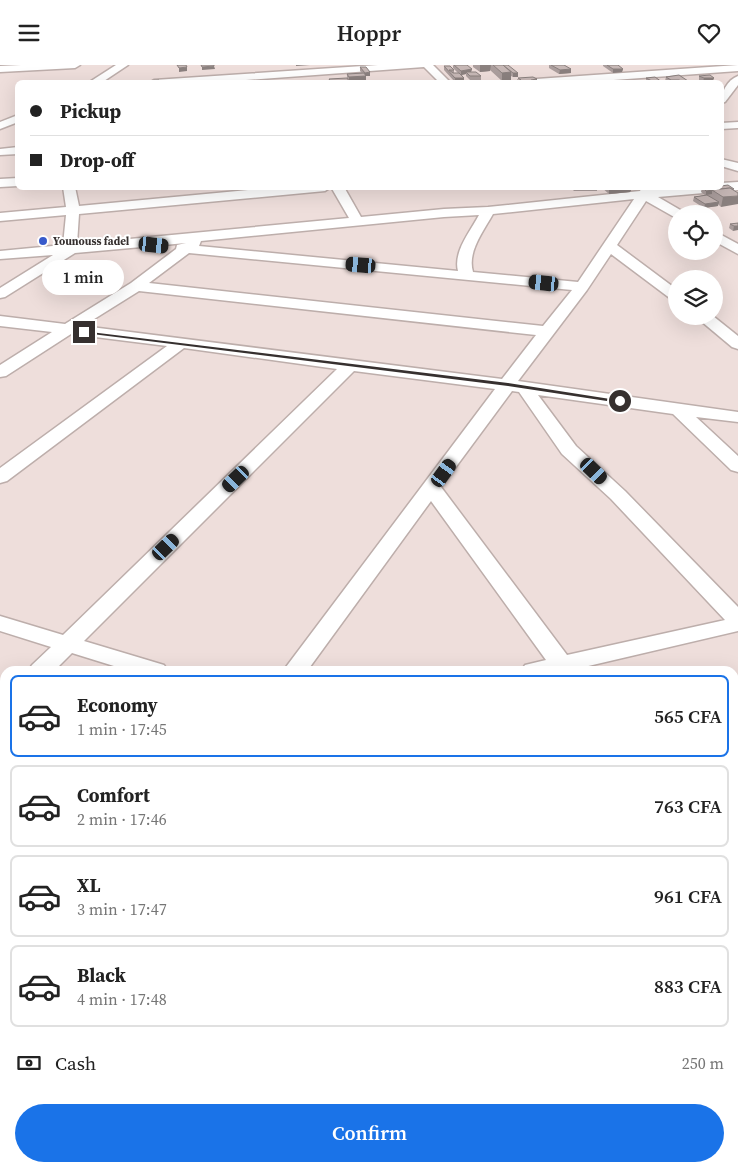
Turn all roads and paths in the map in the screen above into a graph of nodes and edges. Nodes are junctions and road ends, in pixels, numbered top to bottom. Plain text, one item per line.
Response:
1 (75, 65) edge
2 (123, 65) edge
3 (421, 65) edge
4 (427, 65) edge
5 (20, 68) junction
6 (738, 68) edge
7 (0, 69) edge
8 (271, 74) edge
9 (0, 76) edge
10 (738, 79) edge
11 (98, 80) edge
12 (193, 80) edge
13 (443, 80) edge
14 (565, 80) edge
15 (738, 95) edge
16 (724, 97) edge
17 (724, 98) edge
18 (15, 119) edge
19 (15, 119) edge
20 (0, 120) edge
21 (738, 125) edge
22 (0, 126) edge
23 (724, 126) edge
24 (15, 150) edge
25 (0, 151) edge
26 (724, 163) edge
27 (738, 167) edge
28 (15, 182) edge
29 (0, 183) edge
30 (738, 186) edge
31 (724, 187) edge
32 (70, 190) edge
33 (293, 190) edge
34 (339, 190) edge
35 (664, 190) edge
36 (646, 191) edge
37 (668, 207) edge
38 (73, 211) junction
39 (488, 211) junction
40 (0, 217) edge
41 (356, 221) junction
42 (201, 236) junction
43 (723, 241) edge
44 (138, 243) junction
45 (608, 245) junction
46 (186, 249) junction
47 (70, 250) junction
48 (738, 250) edge
49 (0, 255) edge
50 (467, 275) junction
51 (136, 286) junction
52 (582, 287) junction
53 (668, 290) edge
54 (0, 294) edge
55 (0, 321) edge
56 (715, 325) edge
57 (65, 329) junction
58 (547, 331) junction
59 (181, 343) junction
60 (738, 343) edge
61 (350, 366) junction
62 (0, 372) edge
63 (516, 386) junction
64 (678, 410) junction
65 (738, 417) edge
66 (738, 466) edge
67 (0, 477) edge
68 (432, 488) junction
69 (738, 620) edge
70 (0, 623) edge
71 (738, 624) edge
72 (67, 644) junction
73 (561, 664) junction
74 (45, 666) edge
75 (140, 666) edge
76 (299, 666) edge
77 (553, 666) edge

1 - 5 street
2 - 11 street
3 - 8 street
4 - 13 street
5 - 7 street
5 - 9 street
6 - 14 street
8 - 12 street
10 - 16 street
15 - 17 street
18 - 20 street
19 - 22 street
21 - 23 street
24 - 25 street
26 - 27 street
28 - 29 street
30 - 31 street
32 - 38 street
33 - 38 street
34 - 41 street
35 - 36 street
36 - 37 street
36 - 39 street
36 - 45 street
38 - 40 street
38 - 47 street
39 - 41 street
39 - 50 street
41 - 42 street
42 - 44 street
42 - 46 street
43 - 48 street
44 - 46 street
44 - 47 street
45 - 52 street
45 - 53 street
46 - 50 street
46 - 51 street
47 - 49 street
47 - 54 street
50 - 52 street
51 - 57 street
51 - 58 street
52 - 58 street
55 - 57 street
56 - 60 street
57 - 59 street
57 - 62 street
58 - 63 street
59 - 61 street
59 - 67 street
61 - 63 street
61 - 72 street
63 - 64 street
63 - 68 street
63 - 69 street
64 - 65 street
64 - 66 street
68 - 73 street
68 - 76 street
70 - 72 street
71 - 73 street
72 - 74 street
72 - 75 street
73 - 77 street

